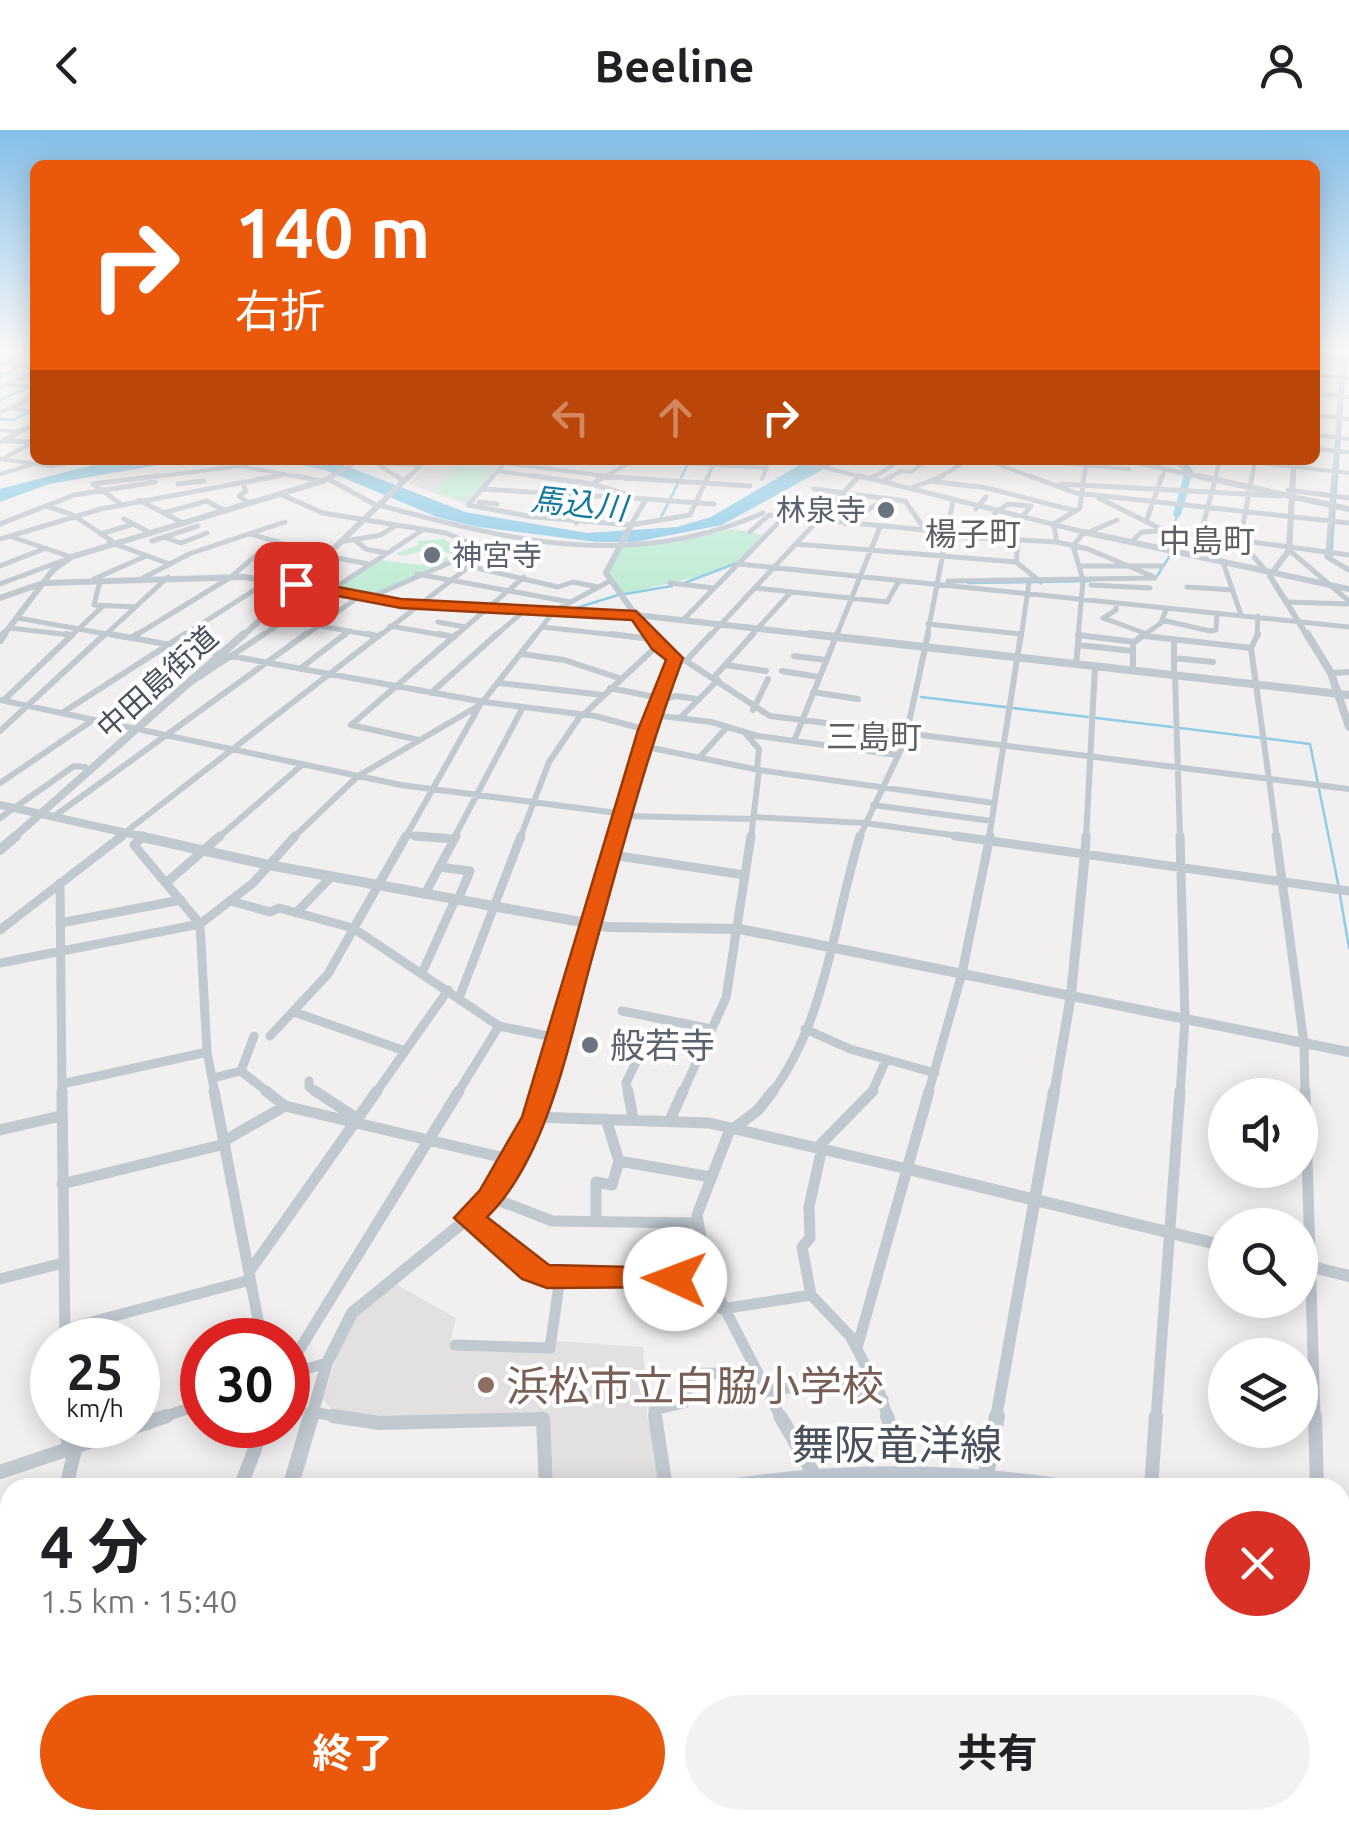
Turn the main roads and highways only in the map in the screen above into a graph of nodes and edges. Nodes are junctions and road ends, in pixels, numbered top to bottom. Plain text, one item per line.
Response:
1 (955, 1478) edge
2 (999, 1478) edge

1 - 2 main road, 舞阪竜洋線

